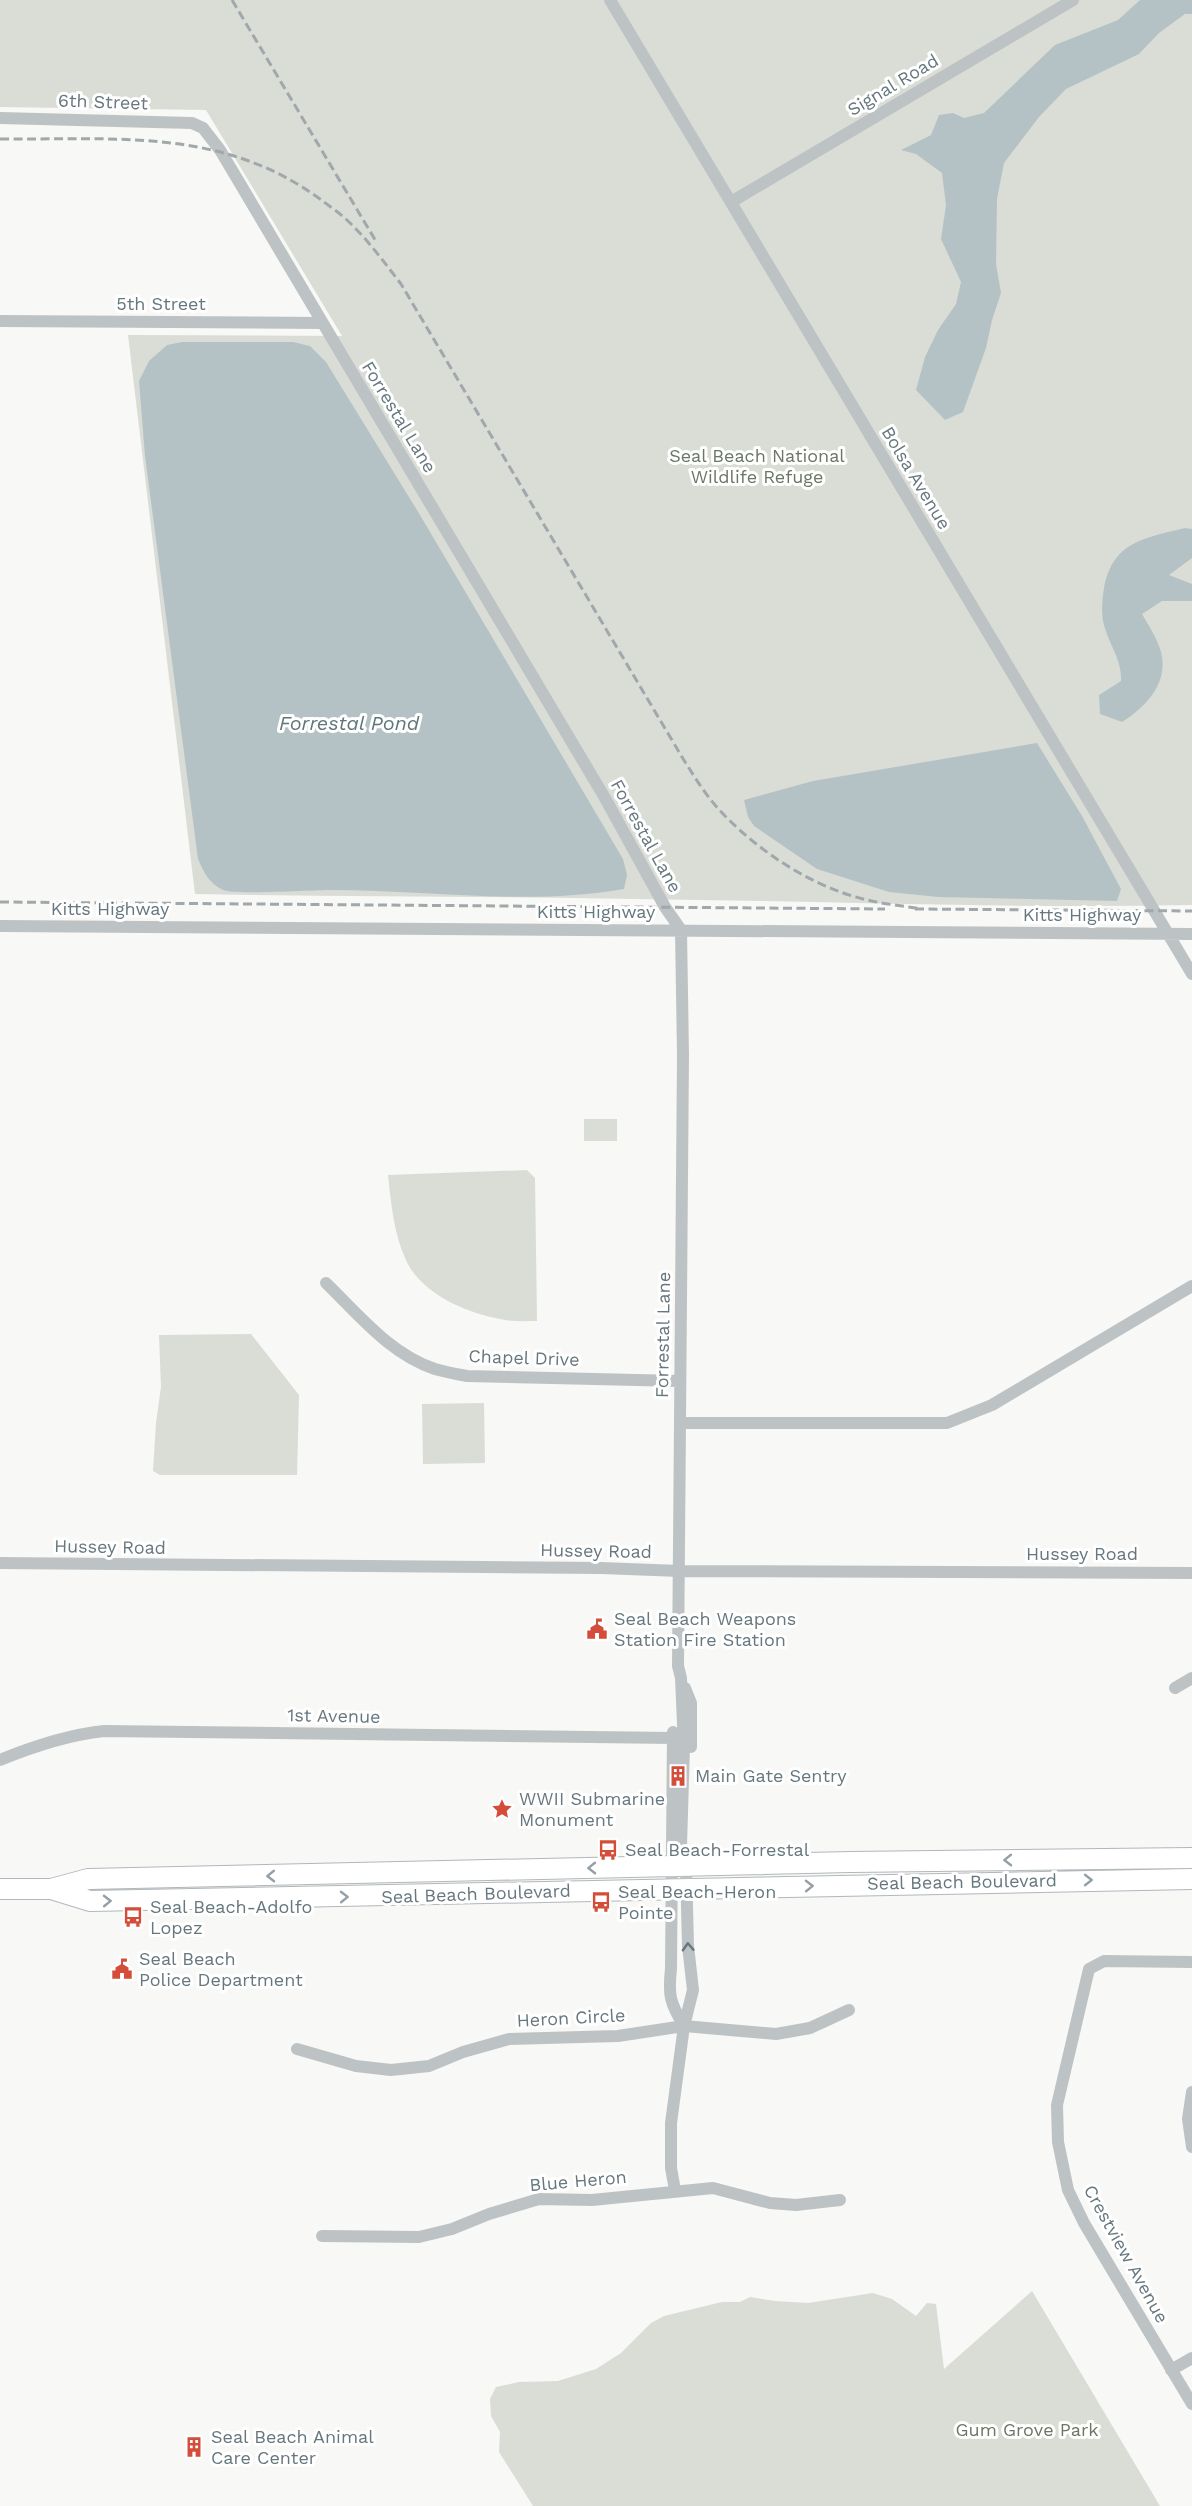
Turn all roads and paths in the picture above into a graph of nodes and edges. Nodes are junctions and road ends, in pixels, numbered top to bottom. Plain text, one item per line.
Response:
1 (610, 0) edge
2 (1073, 0) edge
3 (0, 118) edge
4 (203, 128) joint
5 (731, 202) junction
6 (0, 321) edge
7 (322, 323) junction
8 (0, 926) edge
9 (681, 930) junction
10 (1168, 934) junction
11 (1192, 934) edge
12 (1192, 974) edge
13 (326, 1283) dead end
14 (1192, 1286) edge
15 (680, 1381) junction
16 (680, 1423) junction
17 (0, 1563) edge
18 (680, 1571) junction
19 (1192, 1573) edge
20 (680, 1672) junction
21 (1192, 1678) edge
22 (1175, 1688) dead end
23 (673, 1738) junction
24 (0, 1760) edge
25 (1192, 1858) edge
26 (679, 1866) junction
27 (1192, 1879) edge
28 (51, 1888) junction
29 (0, 1889) edge
30 (679, 1889) junction
31 (1192, 1962) edge
32 (849, 2010) dead end
33 (684, 2026) junction
34 (297, 2049) dead end
35 (1192, 2092) edge
36 (1192, 2147) edge
37 (675, 2190) junction
38 (840, 2200) dead end
39 (322, 2236) dead end
40 (1192, 2358) edge
41 (1172, 2370) junction
42 (1192, 2404) edge

1 - 5 street, Bolsa Avenue
2 - 5 street, Signal Road
3 - 4 street, 6th Street
4 - 7 street, Forrestal Lane
5 - 10 street, Bolsa Avenue
6 - 7 street, 5th Street
7 - 9 street, Forrestal Lane
8 - 9 street, Kitts Highway
9 - 10 street, Kitts Highway
9 - 15 street, Forrestal Lane
10 - 11 street, Kitts Highway
10 - 12 street, Bolsa Avenue
13 - 15 street, Chapel Drive
14 - 16 street
15 - 16 street, Forrestal Lane
16 - 18 street, Forrestal Lane
17 - 18 street, Hussey Road
18 - 19 street, Hussey Road
18 - 20 street, Forrestal Lane
20 - 23 street, Forrestal Lane
20 - 26 street, Forrestal Lane
21 - 22 street
23 - 24 street, 1st Avenue
23 - 26 street, Forrestal Lane
25 -> 26 main road, Seal Beach Boulevard
26 -> 28 main road, Seal Beach Boulevard
26 - 30 street
30 -> 27 main road, Seal Beach Boulevard
28 - 29 main road, Seal Beach Boulevard
28 -> 30 main road, Seal Beach Boulevard
33 -> 30 street
30 - 33 street
31 - 41 street, Crestview Avenue
32 - 33 street, Heron Circle
33 - 34 street, Heron Circle
33 - 37 street
35 - 36 street
37 - 38 street, Blue Heron
37 - 39 street, Blue Heron
40 - 41 street
41 - 42 street, Crestview Avenue

